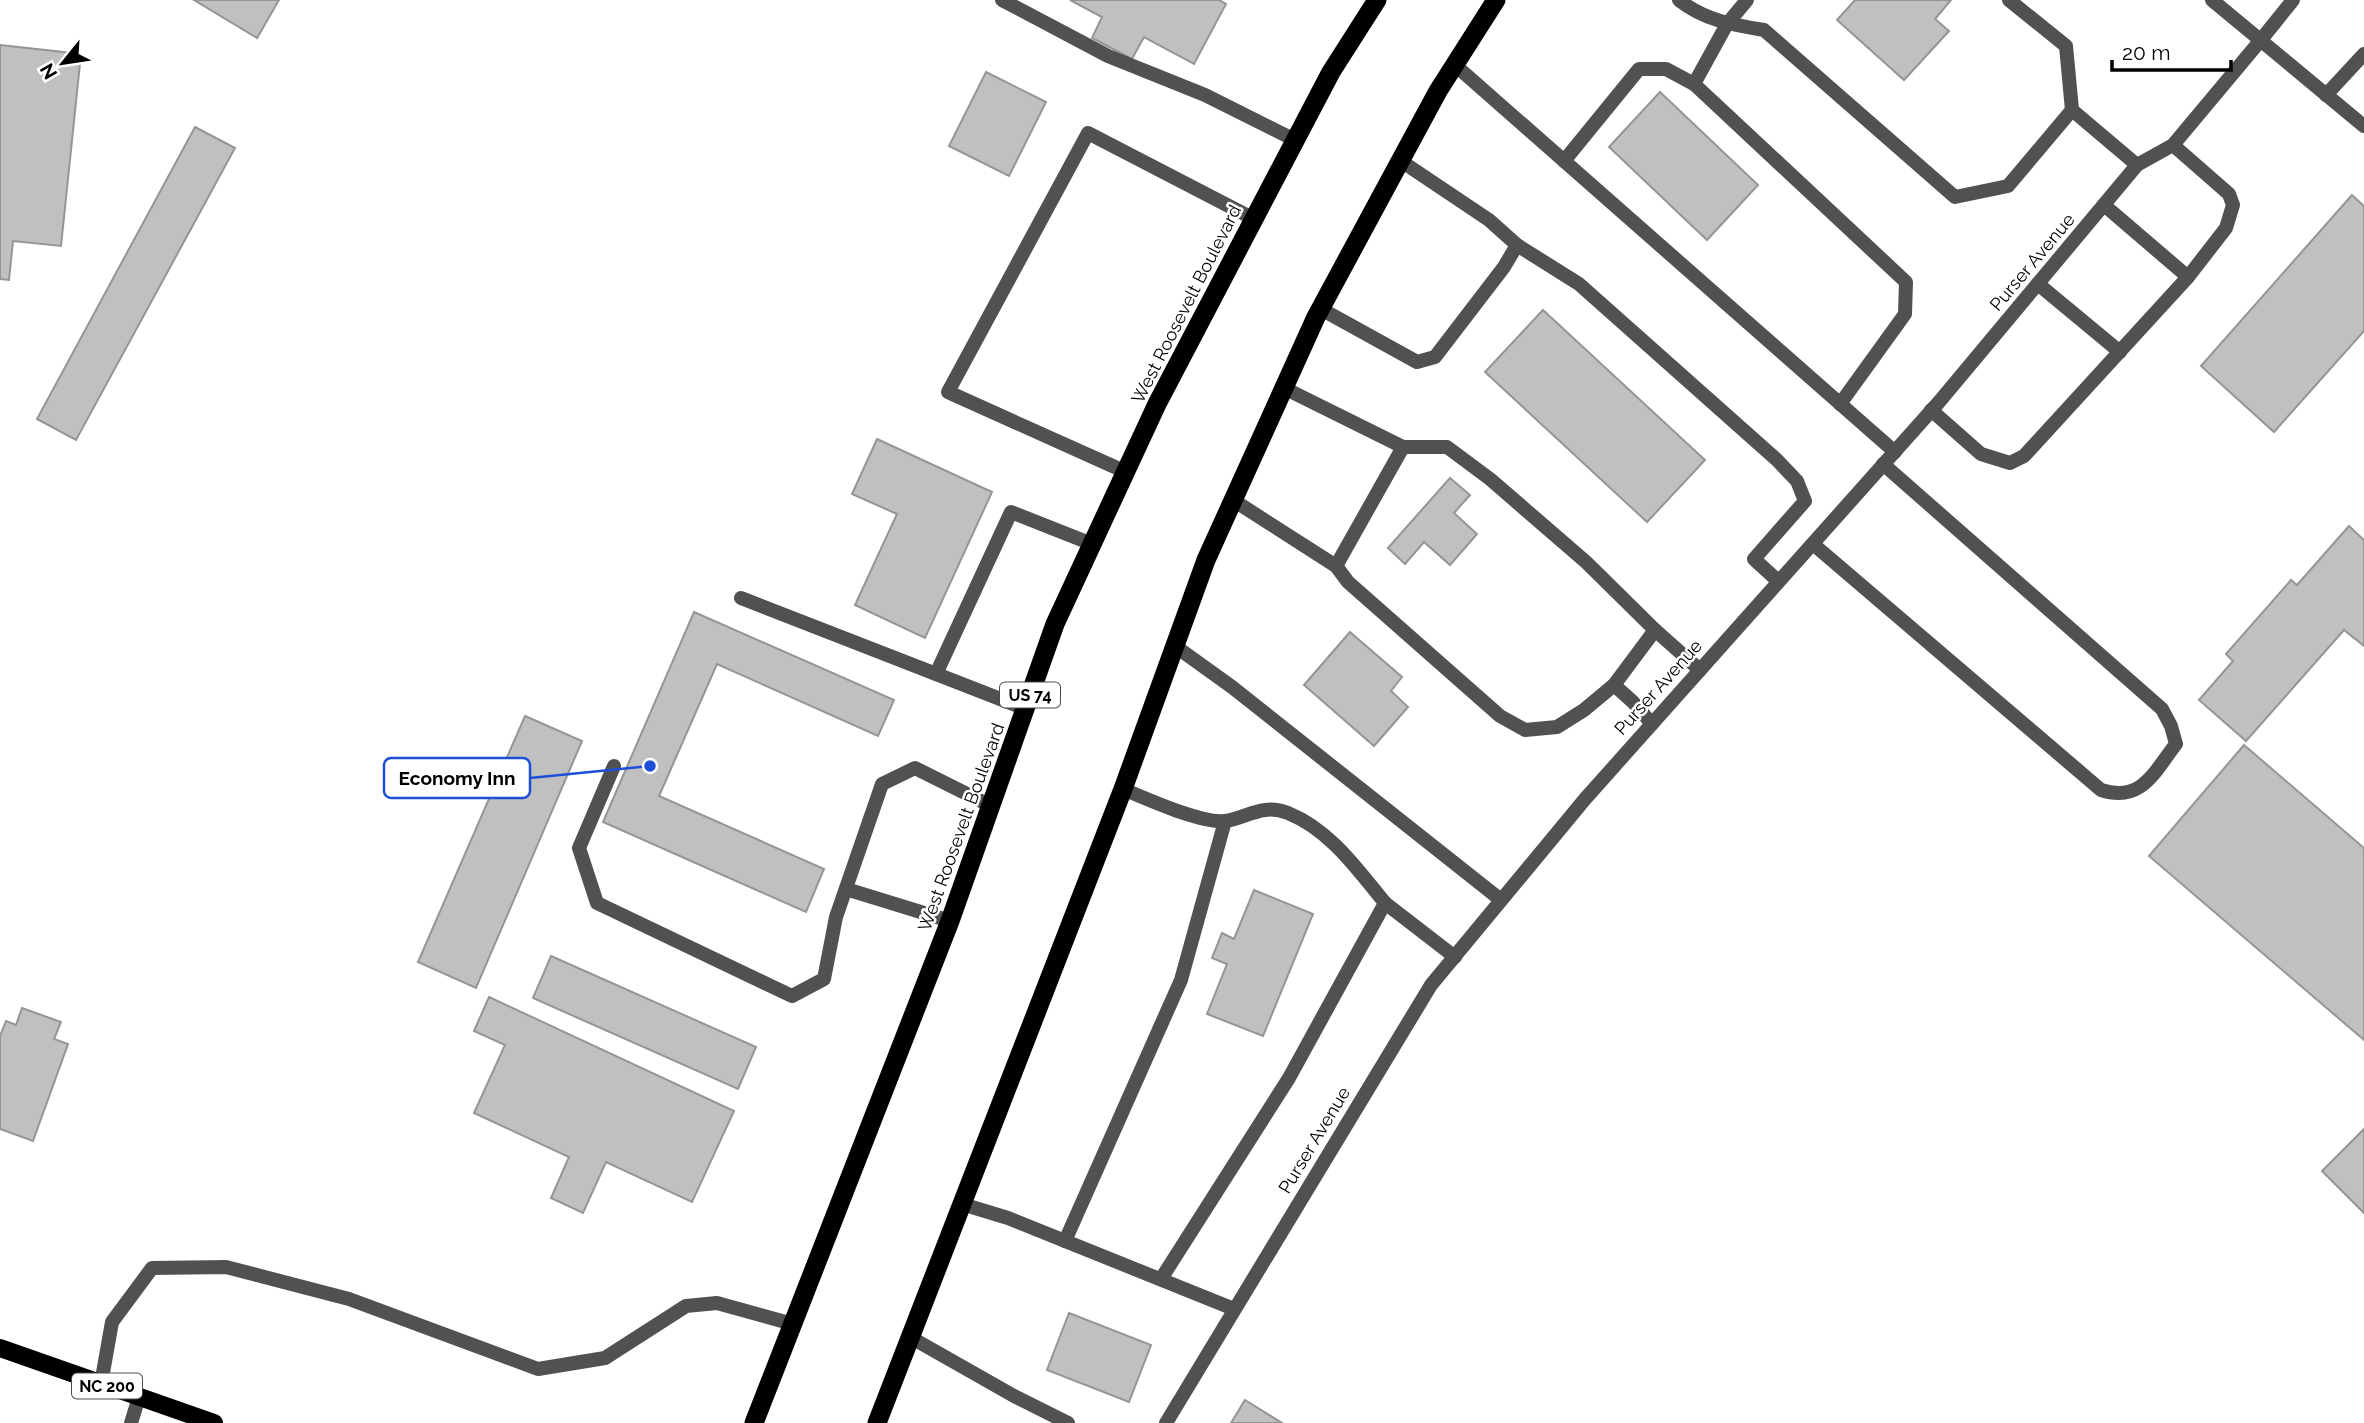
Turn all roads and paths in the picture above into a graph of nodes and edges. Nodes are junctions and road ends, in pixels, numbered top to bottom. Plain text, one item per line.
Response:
1 (1002, 0) edge
2 (1377, 0) edge
3 (1496, 0) edge
4 (1679, 0) edge
5 (1747, 0) edge
6 (2009, 0) edge
7 (2212, 0) edge
8 (2293, 0) edge
9 (1727, 24) junction
10 (2260, 41) junction
11 (2364, 54) edge
12 (1455, 65) junction
13 (1694, 84) junction
14 (2326, 95) junction
15 (2072, 110) junction
16 (2364, 126) edge
17 (1295, 140) junction
18 (2173, 145) junction
19 (1401, 161) junction
20 (1564, 162) junction
21 (2137, 165) junction
22 (2104, 205) junction
23 (1254, 219) junction
24 (1517, 245) junction
25 (2188, 277) junction
26 (2038, 284) junction
27 (1321, 309) junction
28 (2120, 352) junction
29 (1284, 388) junction
30 (1840, 404) junction
31 (1931, 410) junction
32 (1403, 447) junction
33 (1895, 452) junction
34 (1883, 464) junction
35 (1126, 472) junction
36 (1233, 500) junction
37 (1092, 544) junction
38 (1813, 544) junction
39 (1336, 566) junction
40 (1778, 582) junction
41 (741, 598) dead end
42 (1655, 630) junction
43 (1175, 646) junction
44 (1700, 670) junction
45 (936, 674) junction
46 (1614, 685) junction
47 (1026, 709) junction
48 (1651, 724) junction
49 (614, 766) dead end
50 (1123, 789) junction
51 (991, 806) junction
52 (1225, 821) junction
53 (846, 889) junction
54 (1502, 900) junction
55 (1385, 903) junction
56 (950, 921) junction
57 (1455, 957) junction
58 (962, 1204) junction
59 (1065, 1241) junction
60 (1161, 1279) junction
61 (1234, 1309) junction
62 (793, 1324) junction
63 (911, 1337) junction
64 (0, 1348) edge
65 (101, 1384) junction
66 (139, 1397) junction
67 (131, 1423) edge
68 (214, 1423) edge
69 (754, 1423) edge
70 (877, 1423) edge
71 (1068, 1423) edge
72 (1166, 1423) edge

1 - 17 street
2 - 17 highway, West Roosevelt Boulevard / US 74
3 - 12 highway
4 - 9 street
5 - 9 street
6 - 15 street
7 - 10 street
8 - 10 street, Purser Avenue
9 - 13 street
9 - 15 street
10 - 14 street
10 - 18 street, Purser Avenue
11 - 14 street
12 - 19 highway
12 - 20 street
13 - 20 street
13 - 30 street
14 - 16 street
15 - 21 street
17 - 23 highway, West Roosevelt Boulevard / US 74
18 - 21 street, Purser Avenue
18 - 25 street
19 - 24 street
19 - 27 highway
20 - 30 street
21 - 22 street, Purser Avenue
22 - 25 street
22 - 26 street, Purser Avenue
23 - 35 highway, West Roosevelt Boulevard / US 74
23 - 35 street
24 - 27 street
24 - 40 street
25 - 28 street
26 - 28 street
26 - 31 street, Purser Avenue
27 - 29 highway
28 - 31 street
29 - 32 street
29 - 36 highway
30 - 33 street
31 - 33 street, Purser Avenue
32 - 39 street
32 - 42 street
33 - 34 street, Purser Avenue
34 - 38 street, Purser Avenue
34 - 38 street
35 - 37 highway, West Roosevelt Boulevard / US 74
36 - 39 street
36 - 43 highway
37 - 45 street
37 - 47 highway, West Roosevelt Boulevard / US 74
38 - 40 street, Purser Avenue
39 - 46 street
40 - 44 street, Purser Avenue
41 - 45 street
42 - 44 street
42 - 46 street
43 - 50 highway
43 - 54 street
44 - 48 street, Purser Avenue
45 - 47 street
46 - 48 street
47 - 51 highway, West Roosevelt Boulevard / US 74
48 - 54 street, Purser Avenue
49 - 53 street
50 - 52 street
50 - 58 highway
51 - 53 street
51 - 56 highway, West Roosevelt Boulevard / US 74
52 - 55 street
52 - 59 street
53 - 56 street
54 - 57 street, Purser Avenue
55 - 57 street
55 - 60 street
56 - 62 highway, West Roosevelt Boulevard / US 74
57 - 61 street, Purser Avenue
58 - 59 street
58 - 63 highway
59 - 60 street
60 - 61 street
61 - 72 street, Purser Avenue
62 - 65 street
62 - 69 highway, West Roosevelt Boulevard / US 74
63 - 70 highway
63 - 71 street
64 - 65 main road, NC 200
65 - 66 main road, NC 200
66 - 67 street
66 - 68 main road, NC 200

